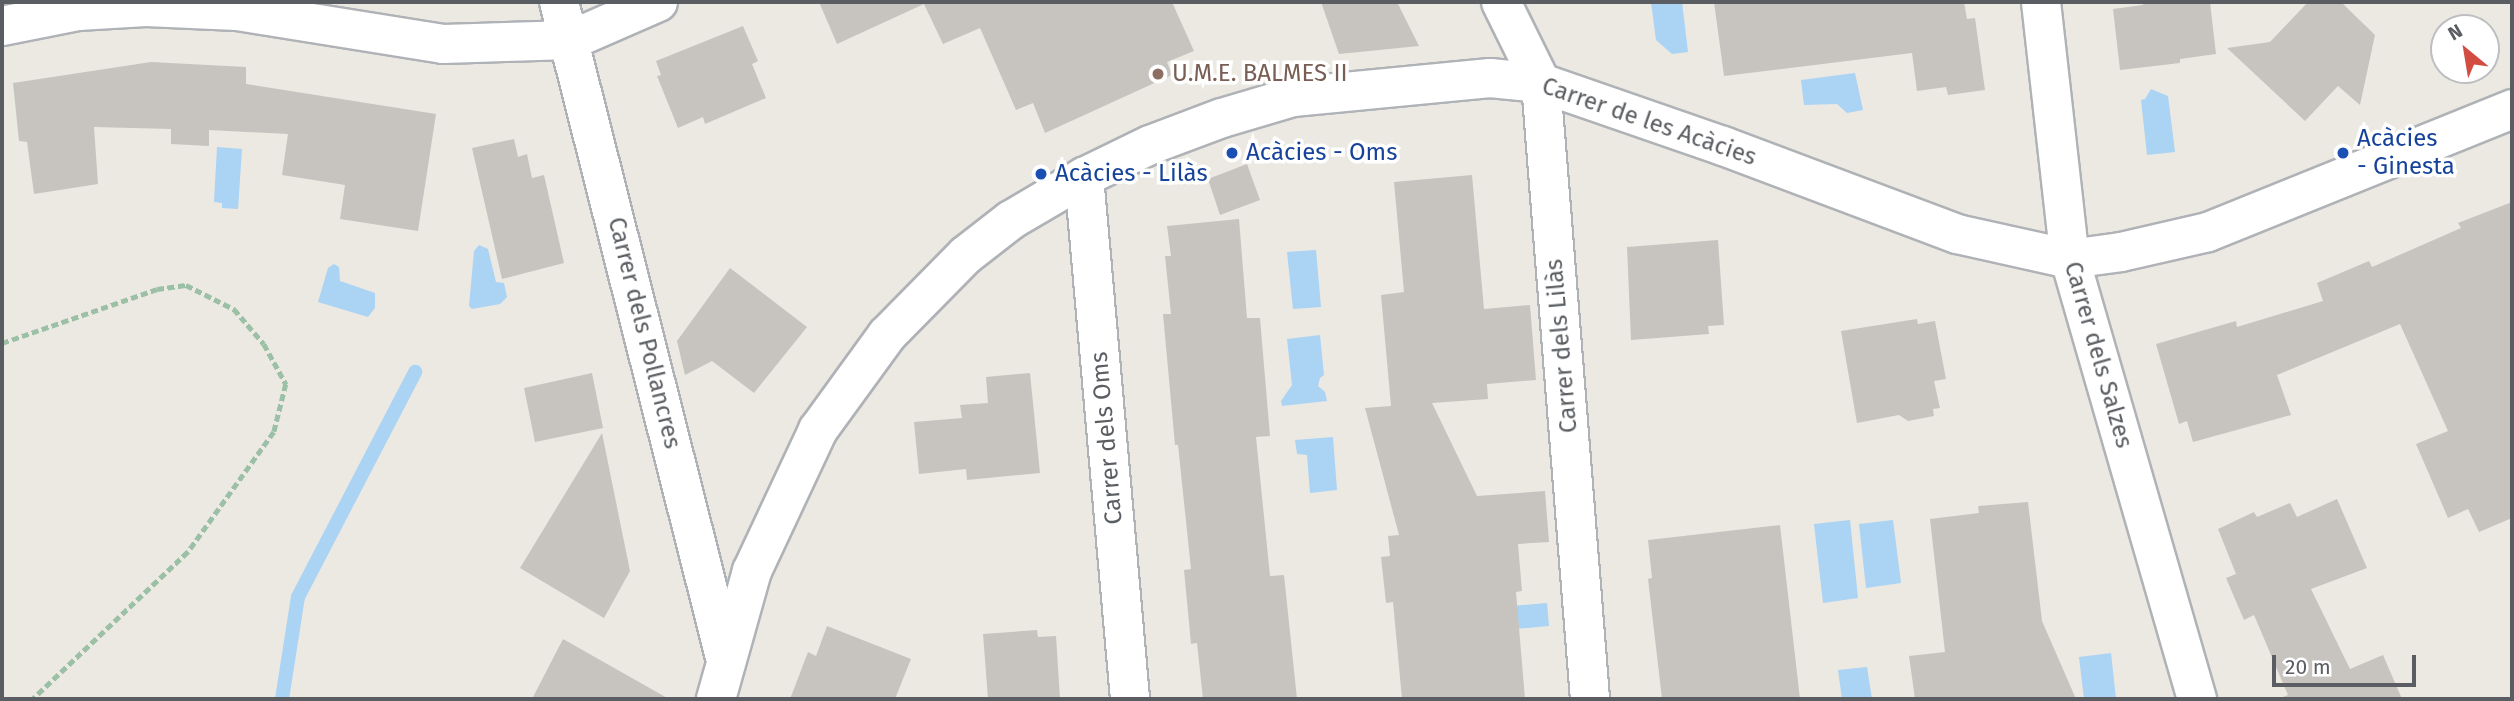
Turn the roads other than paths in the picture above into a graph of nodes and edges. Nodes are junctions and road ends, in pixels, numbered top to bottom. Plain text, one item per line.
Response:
1 (559, 2) edge
2 (658, 2) edge
3 (1501, 2) edge
4 (2041, 2) edge
5 (2, 26) edge
6 (571, 40) junction
7 (1541, 83) junction
8 (2512, 109) edge
9 (1084, 177) junction
10 (2070, 259) junction
11 (721, 682) edge
12 (1130, 699) edge
13 (1591, 699) edge
14 (2197, 699) edge

1 - 6 street, Carrer dels Pollancres
2 - 6 street
3 - 7 street, Carrer dels Lilàs
4 - 10 street, Carrer dels Salzes
5 - 6 street
6 - 11 street, Carrer dels Pollancres
7 - 9 street, Carrer de les Acàcies
7 - 10 street, Carrer de les Acàcies
7 - 13 street, Carrer dels Lilàs
8 - 10 street, Carrer de les Acàcies
9 - 11 street, Carrer de les Acàcies
9 - 12 street, Carrer dels Oms
10 - 14 street, Carrer dels Salzes

